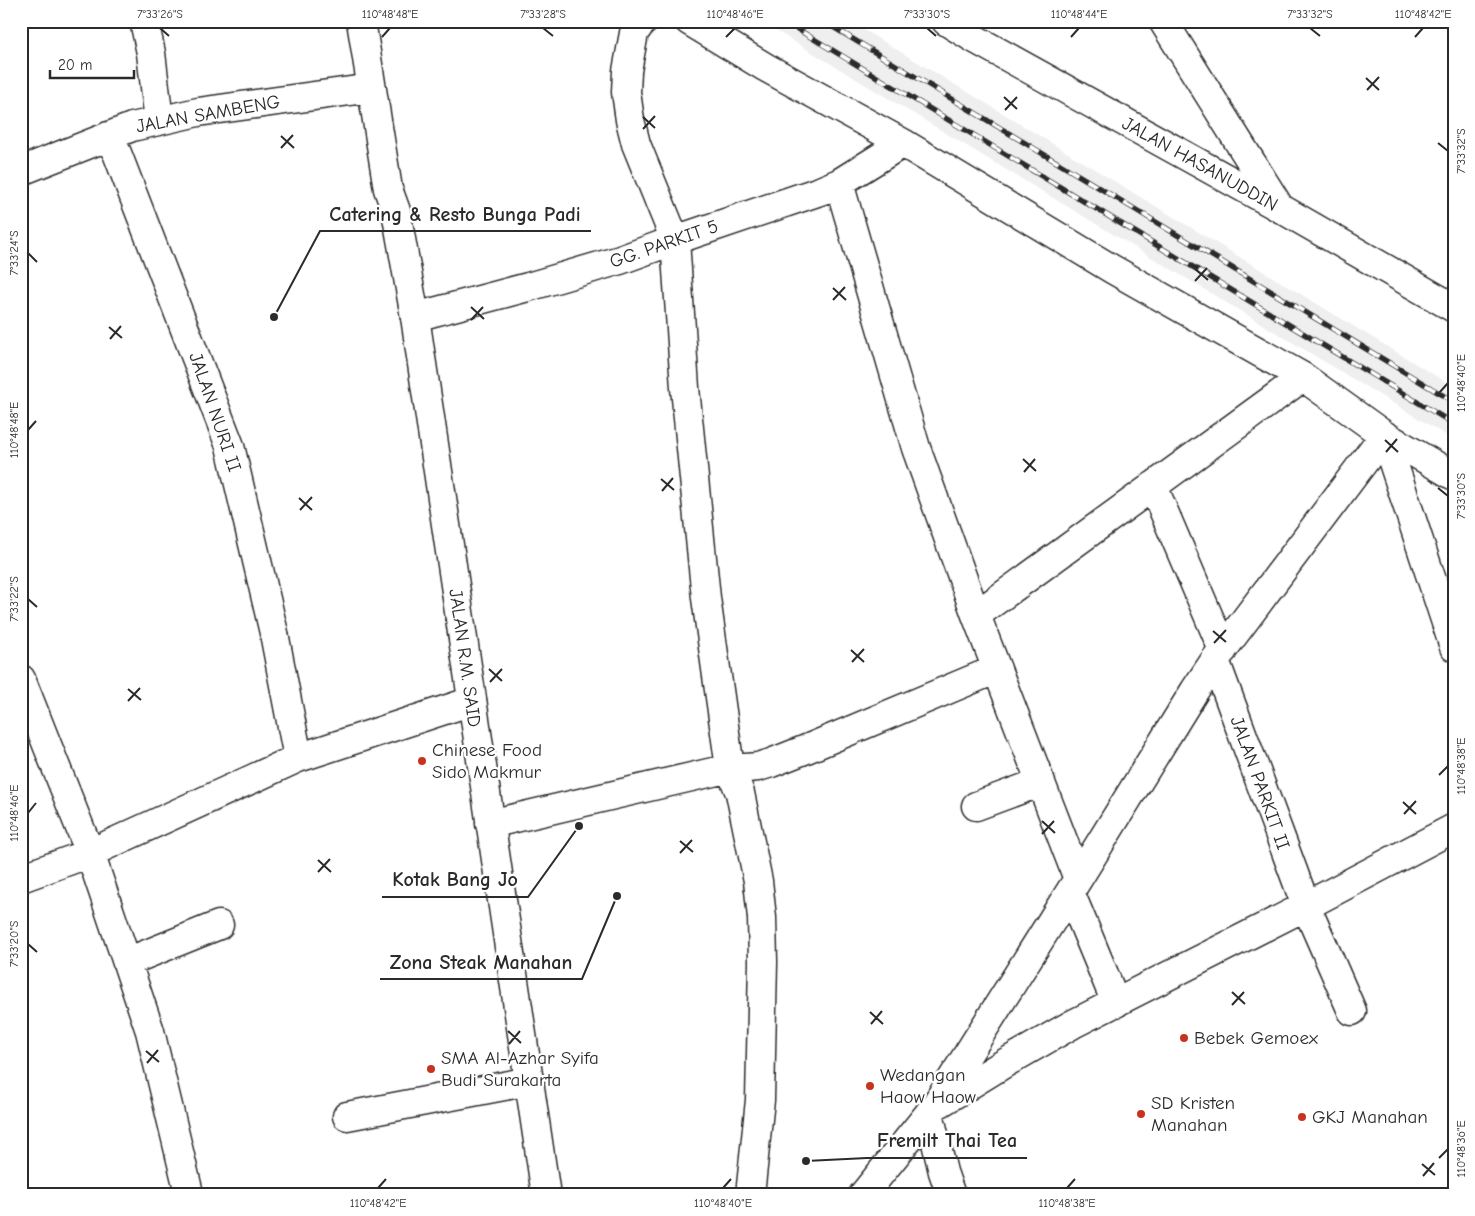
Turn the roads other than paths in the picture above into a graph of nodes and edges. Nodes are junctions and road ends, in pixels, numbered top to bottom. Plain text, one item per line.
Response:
1 (144, 21) edge
2 (362, 21) edge
3 (374, 21) edge
4 (644, 21) edge
5 (689, 21) edge
6 (946, 21) edge
7 (1163, 21) edge
8 (372, 88) junction
9 (159, 122) junction
10 (108, 136) junction
11 (903, 143) junction
12 (21, 171) edge
13 (839, 183) junction
14 (1280, 208) junction
15 (396, 211) junction
16 (675, 240) junction
17 (1454, 308) edge
18 (415, 317) junction
19 (1302, 377) junction
20 (1384, 435) junction
21 (1454, 476) edge
22 (1153, 486) junction
23 (976, 615) junction
24 (1454, 648) edge
25 (1219, 655) junction
26 (997, 670) junction
27 (21, 679) edge
28 (472, 702) junction
29 (298, 758) junction
30 (730, 768) junction
31 (1041, 782) junction
32 (976, 806) dead end
33 (490, 824) junction
34 (1454, 828) edge
35 (90, 853) junction
36 (21, 878) edge
37 (1074, 885) junction
38 (1306, 906) junction
39 (219, 925) dead end
40 (127, 962) junction
41 (1116, 1003) junction
42 (1352, 1011) dead end
43 (530, 1081) junction
44 (932, 1110) junction
45 (347, 1116) dead end
46 (188, 1189) dead end
47 (546, 1195) edge
48 (750, 1195) edge
49 (863, 1195) edge
50 (951, 1195) edge

1 - 9 street
2 - 8 street, JALAN R.M. SAID
3 - 15 street, JALAN R.M. SAID
4 - 16 street
5 - 11 street
6 - 14 street, JALAN HASANUDDIN
7 - 14 street
8 - 9 street, JALAN SAMBENG
8 - 15 street, JALAN R.M. SAID
9 - 10 street, JALAN SAMBENG
10 - 12 street, JALAN SAMBENG
10 - 29 street, JALAN NURI II
11 - 13 street, GG. PARKIT 5
11 - 19 street
13 - 16 street, GG. PARKIT 5
13 - 23 street
14 - 17 street, JALAN HASANUDDIN
15 - 18 street, JALAN R.M. SAID
16 - 18 street, GG. PARKIT 5
16 - 30 street
18 - 28 street, JALAN R.M. SAID
19 - 20 street
19 - 22 street
20 - 21 street
20 - 24 street
20 - 25 street
22 - 23 street
22 - 25 street, JALAN PARKIT II
23 - 26 street
25 - 37 street
25 - 38 street, JALAN PARKIT II
26 - 30 street
26 - 31 street
27 - 35 street
28 - 29 street
28 - 33 street, JALAN R.M. SAID
29 - 35 street
30 - 33 street
30 - 48 street
31 - 32 street
31 - 37 street
33 - 43 street, JALAN R.M. SAID
34 - 38 street
35 - 36 street
35 - 40 street
37 - 41 street
37 - 44 street
38 - 41 street
38 - 42 street, JALAN PARKIT II
39 - 40 street
40 - 46 street
41 - 44 street
43 - 45 street
43 - 47 street, JALAN R.M. SAID
44 - 49 street
44 - 50 street

